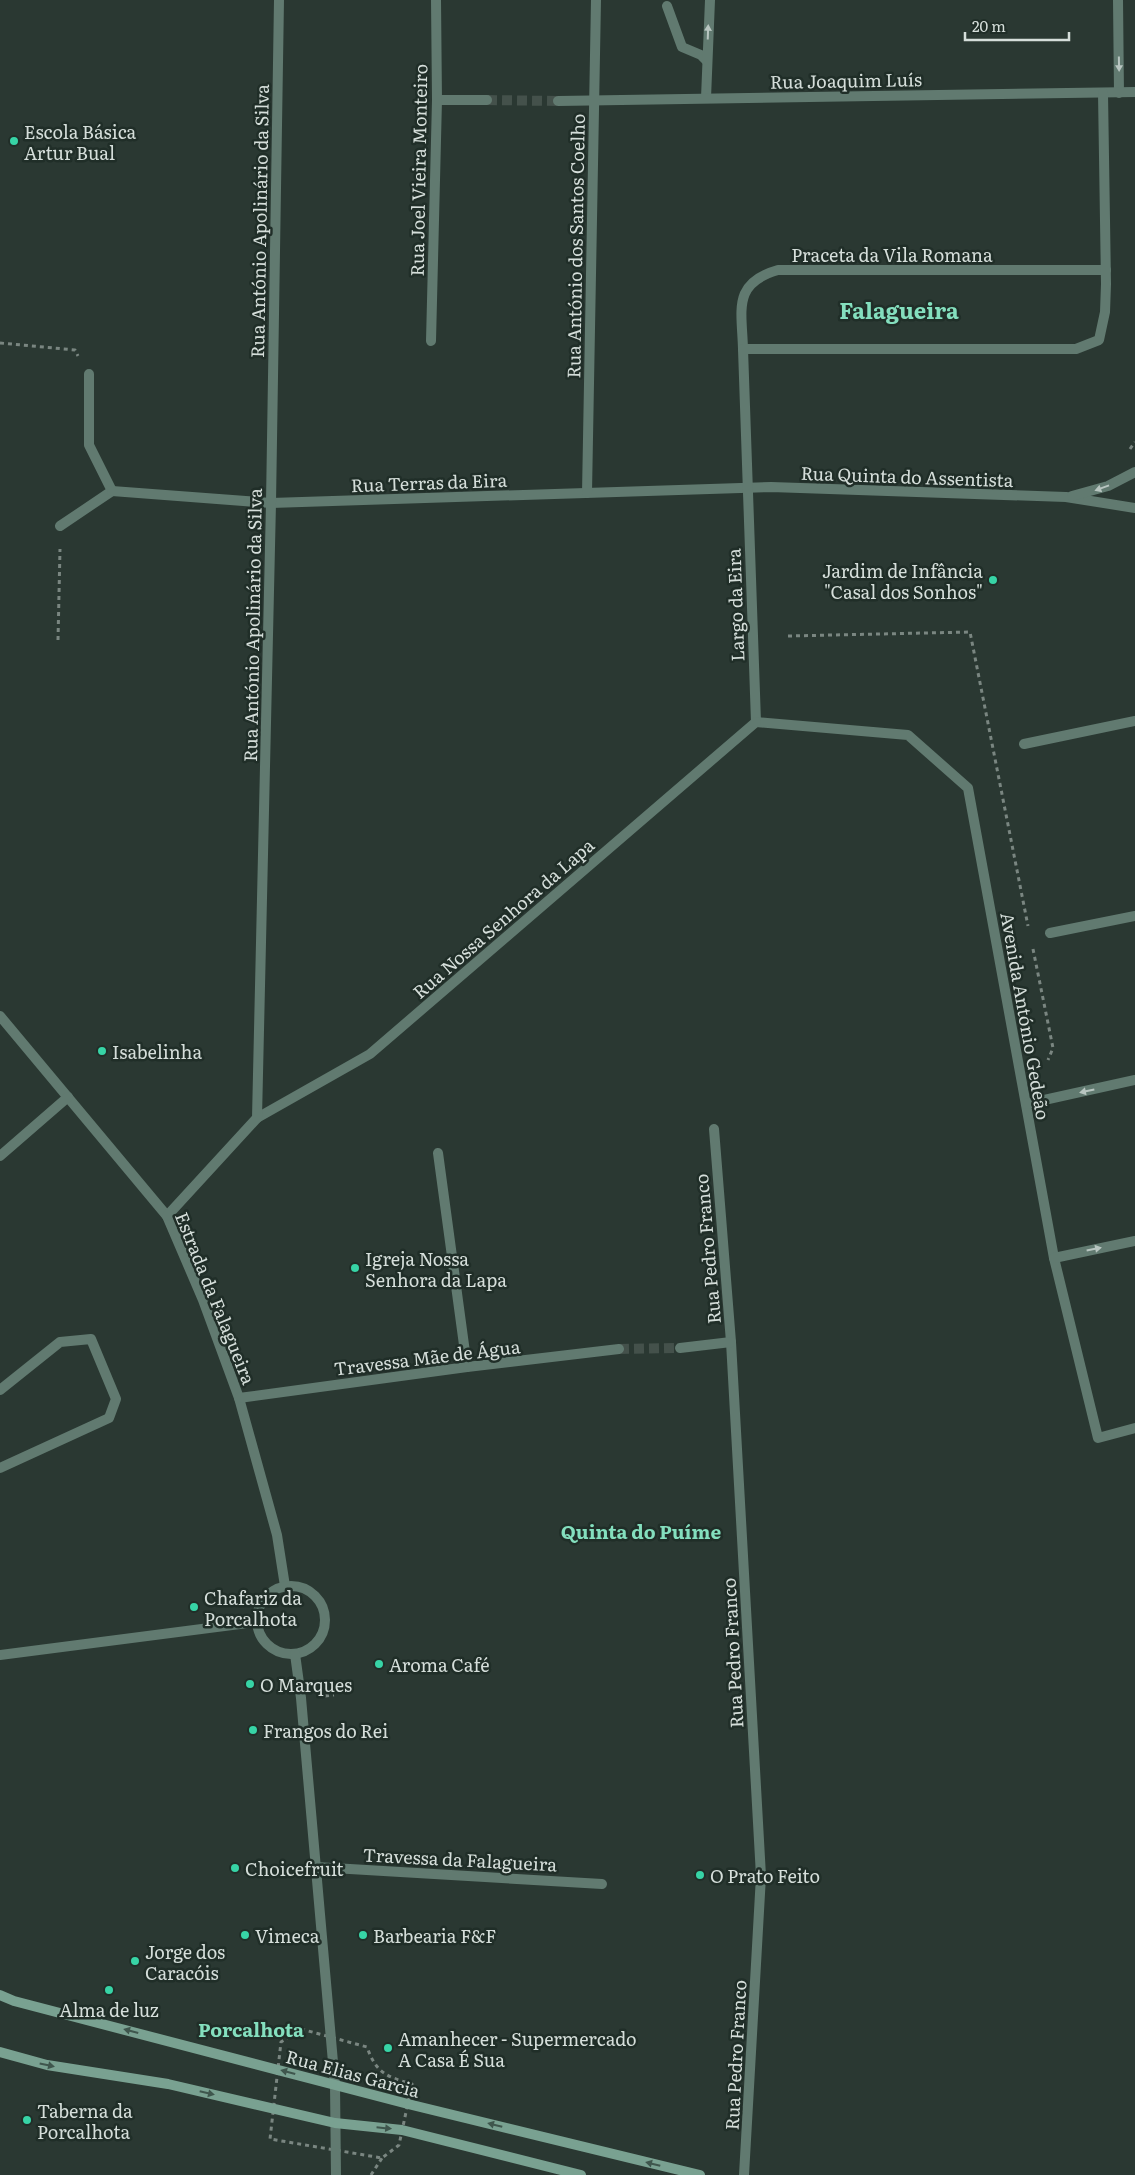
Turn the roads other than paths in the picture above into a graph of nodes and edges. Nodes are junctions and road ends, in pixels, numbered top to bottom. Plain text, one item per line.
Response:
1 (279, 0) edge
2 (436, 0) edge
3 (596, 0) edge
4 (710, 0) edge
5 (1118, 0) edge
6 (667, 6) dead end
7 (707, 61) junction
8 (1104, 92) junction
9 (1135, 92) edge
10 (1119, 93) junction
11 (706, 98) junction
12 (437, 100) junction
13 (487, 100) tunnel mouth
14 (594, 100) junction
15 (558, 101) tunnel mouth
16 (1106, 270) junction
17 (431, 341) dead end
18 (743, 349) junction
19 (89, 374) road end
20 (1135, 472) edge
21 (747, 488) junction
22 (112, 491) junction
23 (587, 493) junction
24 (1066, 497) junction
25 (272, 503) junction
26 (1135, 508) edge
27 (60, 526) road end
28 (1135, 721) edge
29 (756, 722) junction
30 (1024, 744) dead end
31 (1135, 916) edge
32 (1050, 933) dead end
33 (0, 1016) edge
34 (1135, 1080) edge
35 (68, 1097) junction
36 (1026, 1104) junction
37 (257, 1118) junction
38 (714, 1129) dead end
39 (438, 1153) dead end
40 (0, 1156) edge
41 (167, 1216) junction
42 (1135, 1241) edge
43 (1054, 1258) junction
44 (731, 1342) junction
45 (680, 1348) tunnel mouth
46 (619, 1350) tunnel mouth
47 (467, 1367) junction
48 (0, 1390) edge
49 (239, 1398) junction
50 (1135, 1428) edge
51 (0, 1468) edge
52 (285, 1586) junction
53 (256, 1622) junction
54 (295, 1654) junction
55 (0, 1655) edge
56 (316, 1867) junction
57 (602, 1884) dead end
58 (0, 1995) edge
59 (0, 2052) edge
60 (335, 2085) junction
61 (336, 2123) junction
62 (336, 2175) edge
63 (581, 2175) edge
64 (700, 2175) edge
65 (744, 2175) edge

1 - 25 street, Rua António Apolinário da Silva
2 - 12 street, Rua Joel Vieira Monteiro
3 - 14 street, Rua António dos Santos Coelho
7 -> 4 street
5 -> 10 street
6 - 7 street
7 - 11 street
8 - 10 street, Rua Joaquim Luís
8 - 11 street, Rua Joaquim Luís
8 - 16 street
9 - 10 street, Rua Joaquim Luís
11 - 14 street, Rua Joaquim Luís
12 - 13 street
12 - 17 street, Rua Joel Vieira Monteiro
14 - 15 street, Rua Joaquim Luís
14 - 23 street, Rua António dos Santos Coelho
16 - 18 street, Praceta da Vila Romana
16 - 18 street
18 - 21 street, Praceta da Vila Romana
19 - 22 street
20 -> 24 street, Rua Quinta do Assentista
21 - 23 street, Rua Terras da Eira
21 - 24 street, Rua Quinta do Assentista
21 - 29 street, Largo da Eira
22 - 25 street, Rua Terras da Eira
22 - 27 street
23 - 25 street, Rua Terras da Eira
24 - 26 street, Rua Quinta do Assentista
25 - 37 street, Rua António Apolinário da Silva
28 - 30 street
29 - 36 street, Avenida António Gedeão
29 - 37 street, Rua Nossa Senhora da Lapa
31 - 32 street
33 - 35 street, Estrada da Falagueira
34 -> 36 street
35 - 40 street
35 - 41 street, Estrada da Falagueira
36 - 43 street, Avenida António Gedeão
37 - 41 street
38 - 44 street, Rua Pedro Franco
39 - 47 street
41 - 49 street, Estrada da Falagueira
43 -> 42 street
43 - 50 street, Avenida António Gedeão
44 - 45 street
44 - 65 street, Rua Pedro Franco
46 - 47 street, Travessa Mãe de Água
47 - 49 street, Travessa Mãe de Água
48 - 51 street
49 - 52 street, Estrada da Falagueira
52 - 53 street
52 - 54 street
53 - 54 street
53 - 55 street
54 - 56 street
56 - 57 street, Travessa da Falagueira
56 - 60 street
60 -> 58 main road, Rua Elias Garcia
59 -> 61 main road
60 - 61 street
64 -> 60 main road, Rua Elias Garcia
61 - 62 street
61 -> 63 main road

